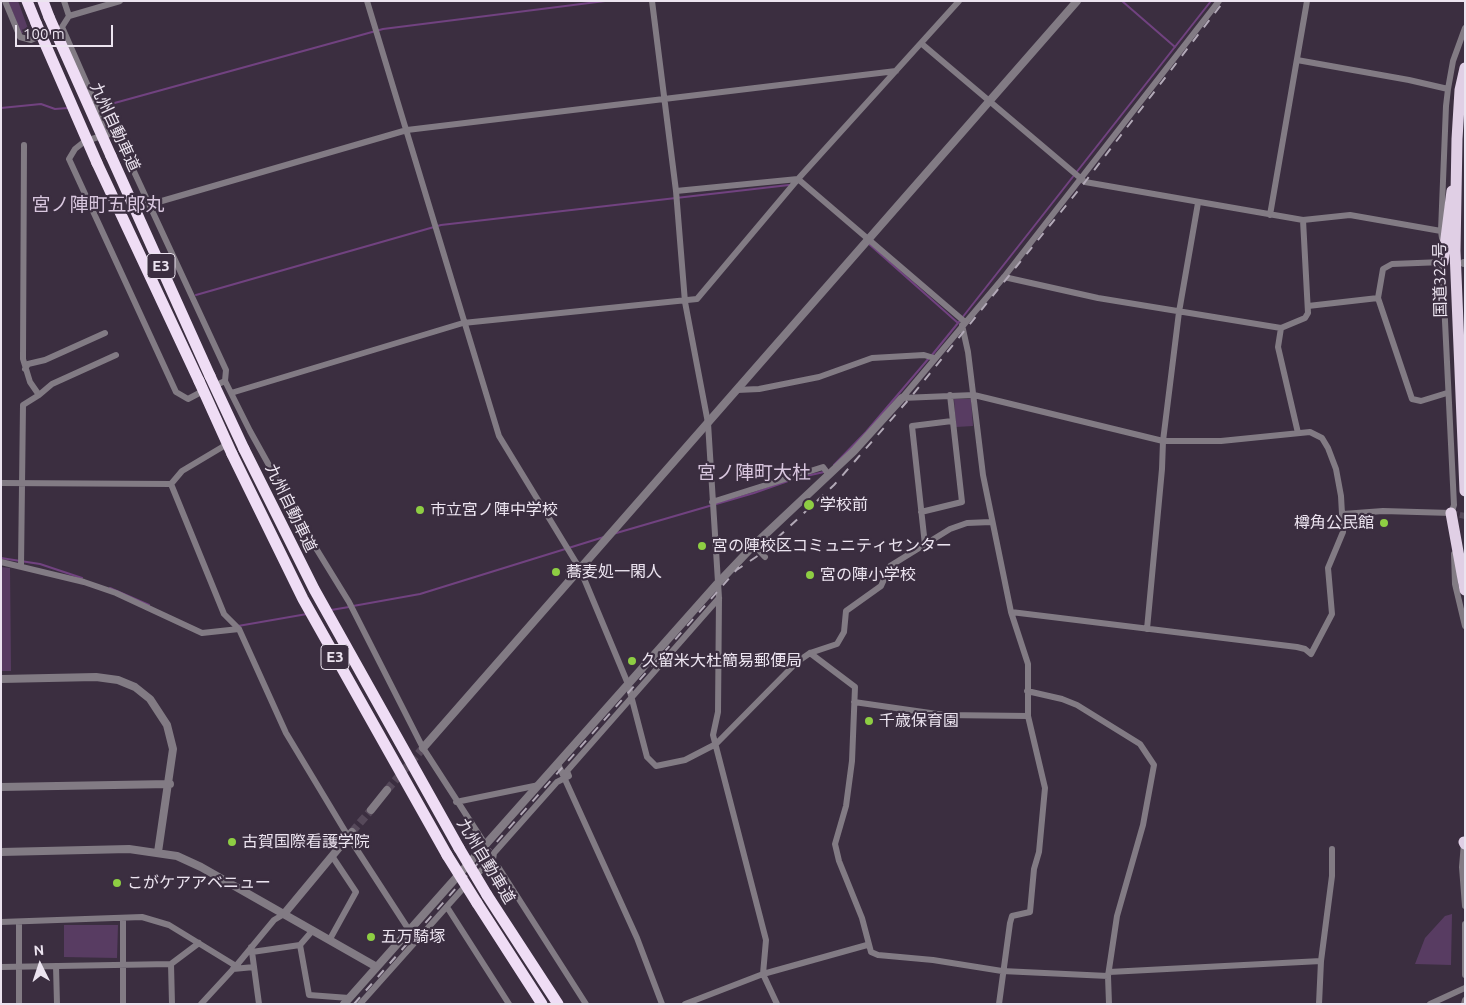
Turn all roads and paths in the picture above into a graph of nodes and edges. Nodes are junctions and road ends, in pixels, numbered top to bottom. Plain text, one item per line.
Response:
1 (5, 1) edge
2 (27, 1) edge
3 (43, 1) edge
4 (64, 1) edge
5 (120, 1) edge
6 (367, 1) edge
7 (652, 1) edge
8 (959, 1) edge
9 (1077, 1) edge
10 (1219, 1) edge
11 (1307, 1) edge
12 (69, 16) junction
13 (62, 26) junction
14 (1465, 28) edge
15 (922, 44) junction
16 (1297, 60) junction
17 (1465, 68) edge
18 (896, 71) junction
19 (1448, 89) junction
20 (665, 98) junction
21 (990, 100) junction
22 (407, 130) junction
23 (109, 134) junction
24 (24, 145) dead end
25 (1456, 172) junction
26 (798, 179) junction
27 (1081, 180) junction
28 (676, 191) junction
29 (1198, 203) junction
30 (148, 205) junction
31 (1465, 208) edge
32 (1270, 214) junction
33 (1303, 220) junction
34 (1441, 231) junction
35 (868, 239) junction
36 (1445, 263) junction
37 (1004, 277) junction
38 (1378, 298) junction
39 (685, 302) junction
40 (1308, 306) junction
41 (1179, 312) junction
42 (463, 323) junction
43 (963, 324) junction
44 (1281, 328) junction
45 (105, 332) dead end
46 (116, 355) dead end
47 (934, 358) junction
48 (25, 369) junction
49 (225, 381) junction
50 (737, 390) junction
51 (231, 393) junction
52 (1447, 393) junction
53 (39, 394) junction
54 (950, 395) junction
55 (974, 395) junction
56 (902, 398) junction
57 (952, 421) junction
58 (708, 423) junction
59 (250, 431) junction
60 (1298, 433) junction
61 (1163, 441) junction
62 (829, 476) junction
63 (1, 483) edge
64 (22, 484) junction
65 (171, 484) junction
66 (1465, 491) edge
67 (712, 502) junction
68 (921, 512) junction
69 (1451, 513) junction
70 (1343, 514) junction
71 (991, 522) junction
72 (754, 545) junction
73 (925, 545) junction
74 (766, 557) dead end
75 (1, 562) edge
76 (21, 566) junction
77 (580, 569) junction
78 (717, 584) junction
79 (1465, 590) edge
80 (719, 598) junction
81 (1011, 612) junction
82 (1465, 626) edge
83 (1147, 628) junction
84 (239, 629) junction
85 (810, 653) junction
86 (1, 679) edge
87 (628, 684) junction
88 (1027, 691) junction
89 (632, 698) junction
90 (854, 702) junction
91 (1028, 716) junction
92 (716, 744) junction
93 (423, 748) junction
94 (558, 764) junction
95 (564, 779) junction
96 (170, 784) junction
97 (539, 785) junction
98 (1, 787) edge
99 (387, 790) tunnel mouth
100 (456, 802) junction
101 (371, 810) tunnel mouth
102 (350, 834) junction
103 (1464, 841) edge
104 (485, 844) junction
105 (1332, 849) dead end
106 (1, 852) edge
107 (158, 852) junction
108 (332, 856) junction
109 (492, 866) junction
110 (1465, 906) edge
111 (447, 907) junction
112 (284, 914) junction
113 (123, 918) junction
114 (1, 922) edge
115 (19, 922) junction
116 (1465, 924) edge
117 (313, 930) junction
118 (409, 930) junction
119 (330, 939) junction
120 (199, 942) junction
121 (868, 945) junction
122 (300, 946) junction
123 (252, 949) junction
124 (1321, 961) junction
125 (171, 964) junction
126 (122, 965) junction
127 (56, 966) junction
128 (375, 966) junction
129 (1, 967) edge
130 (19, 967) junction
131 (254, 967) junction
132 (235, 968) junction
133 (1002, 971) junction
134 (763, 974) junction
135 (1109, 974) junction
136 (1465, 975) edge
137 (1465, 988) edge
138 (346, 1001) edge
139 (19, 1004) edge
140 (57, 1004) edge
141 (123, 1004) edge
142 (172, 1004) edge
143 (201, 1004) edge
144 (259, 1004) edge
145 (360, 1004) edge
146 (509, 1004) edge
147 (542, 1004) edge
148 (558, 1004) edge
149 (586, 1004) edge
150 (662, 1004) edge
151 (685, 1004) edge
152 (777, 1004) edge
153 (999, 1004) edge
154 (1109, 1004) edge
155 (1319, 1004) edge
156 (1430, 1004) edge

1 - 13 street
2 - 147 highway, 九州自動車道 / E3, bridge
3 - 148 highway, 九州自動車道 / E3, bridge
4 - 12 street
5 - 12 street
6 - 22 street
7 - 20 street
8 - 15 street
9 - 21 street
10 - 27 street
11 - 16 street
12 - 13 street
13 - 23 street
14 - 19 street
15 - 18 street
15 - 21 street
16 - 19 street
16 - 32 street
17 - 25 highway, 国道322号
18 - 20 street
18 - 26 street
19 - 34 street
20 - 22 street
20 - 28 street
21 - 27 street
21 - 35 street
22 - 30 street
22 - 42 street
23 - 30 street
23 - 49 street
24 - 48 street
25 - 31 highway
25 - 36 highway
25 - 66 highway, 国道322号
26 - 28 street
26 - 35 street
26 - 39 street
27 - 29 street
27 - 37 street
28 - 39 street
29 - 32 street
29 - 41 street
30 - 49 street
32 - 33 street
33 - 34 street
33 - 40 street
34 - 36 street
35 - 43 street
35 - 50 street
36 - 38 street
36 - 52 street
37 - 41 street
37 - 43 street
38 - 40 street
38 - 52 street
39 - 42 street
39 - 58 street
40 - 44 street
41 - 44 street
41 - 61 street
42 - 51 street
42 - 77 street
43 - 47 street
43 - 55 street
44 - 60 street
45 - 48 street
46 - 53 street
47 - 50 street
47 - 56 street
48 - 53 street
49 - 51 street
50 - 58 street
51 - 59 street
52 - 69 street
53 - 64 street
54 - 55 street
54 - 56 street
54 - 57 street
55 - 61 street
55 - 71 street
56 - 62 street
57 - 68 street
57 - 68 street
58 - 67 street
58 - 77 street
59 - 65 street
59 - 93 street
60 - 61 street
60 - 70 street
61 - 83 street
62 - 67 street
62 - 72 street
63 - 64 street
64 - 65 street
64 - 76 street
65 - 84 street
67 - 78 street
68 - 73 street
69 - 70 street
69 - 79 highway
69 - 82 street
70 - 83 street
71 - 73 street
71 - 81 street
72 - 74 street
72 - 78 street
73 - 85 street
75 - 76 street
76 - 84 street
77 - 87 street
77 - 93 street
78 - 80 street
78 - 87 street
80 - 89 street
80 - 92 street
81 - 83 street
81 - 88 street
84 - 102 street
85 - 90 street
85 - 92 street
86 - 96 street
87 - 89 street
87 - 94 street
88 - 91 street
88 - 135 street
89 - 92 street
89 - 95 street
90 - 91 street
90 - 121 street
91 - 133 street
92 - 134 street
93 - 100 street
94 - 95 street
94 - 97 street
95 - 109 street
95 - 150 street
96 - 98 street
96 - 107 street
97 - 100 street
97 - 104 street
99 - 101 street
100 - 104 street
102 - 108 street
102 - 118 street
103 - 110 street
104 - 118 street
105 - 124 street
106 - 107 street
107 - 112 street
108 - 112 street
108 - 119 street
109 - 111 street
109 - 149 street
111 - 145 street
111 - 146 street
112 - 117 street
112 - 123 street
113 - 115 street
113 - 120 street
113 - 126 street
114 - 115 street
115 - 130 street
116 - 136 street
117 - 119 street
117 - 122 street
118 - 128 street
119 - 128 street
120 - 125 street
120 - 132 street
121 - 133 street
121 - 134 street
122 - 123 street
122 - 138 street
123 - 131 street
123 - 132 street
124 - 135 street
124 - 155 street
125 - 126 street
125 - 142 street
126 - 127 street
126 - 141 street
127 - 130 street
127 - 140 street
128 - 138 street
129 - 130 street
130 - 139 street
131 - 132 street
131 - 144 street
132 - 143 street
133 - 135 street
133 - 153 street
134 - 151 street
134 - 152 street
135 - 154 street
137 - 156 street

